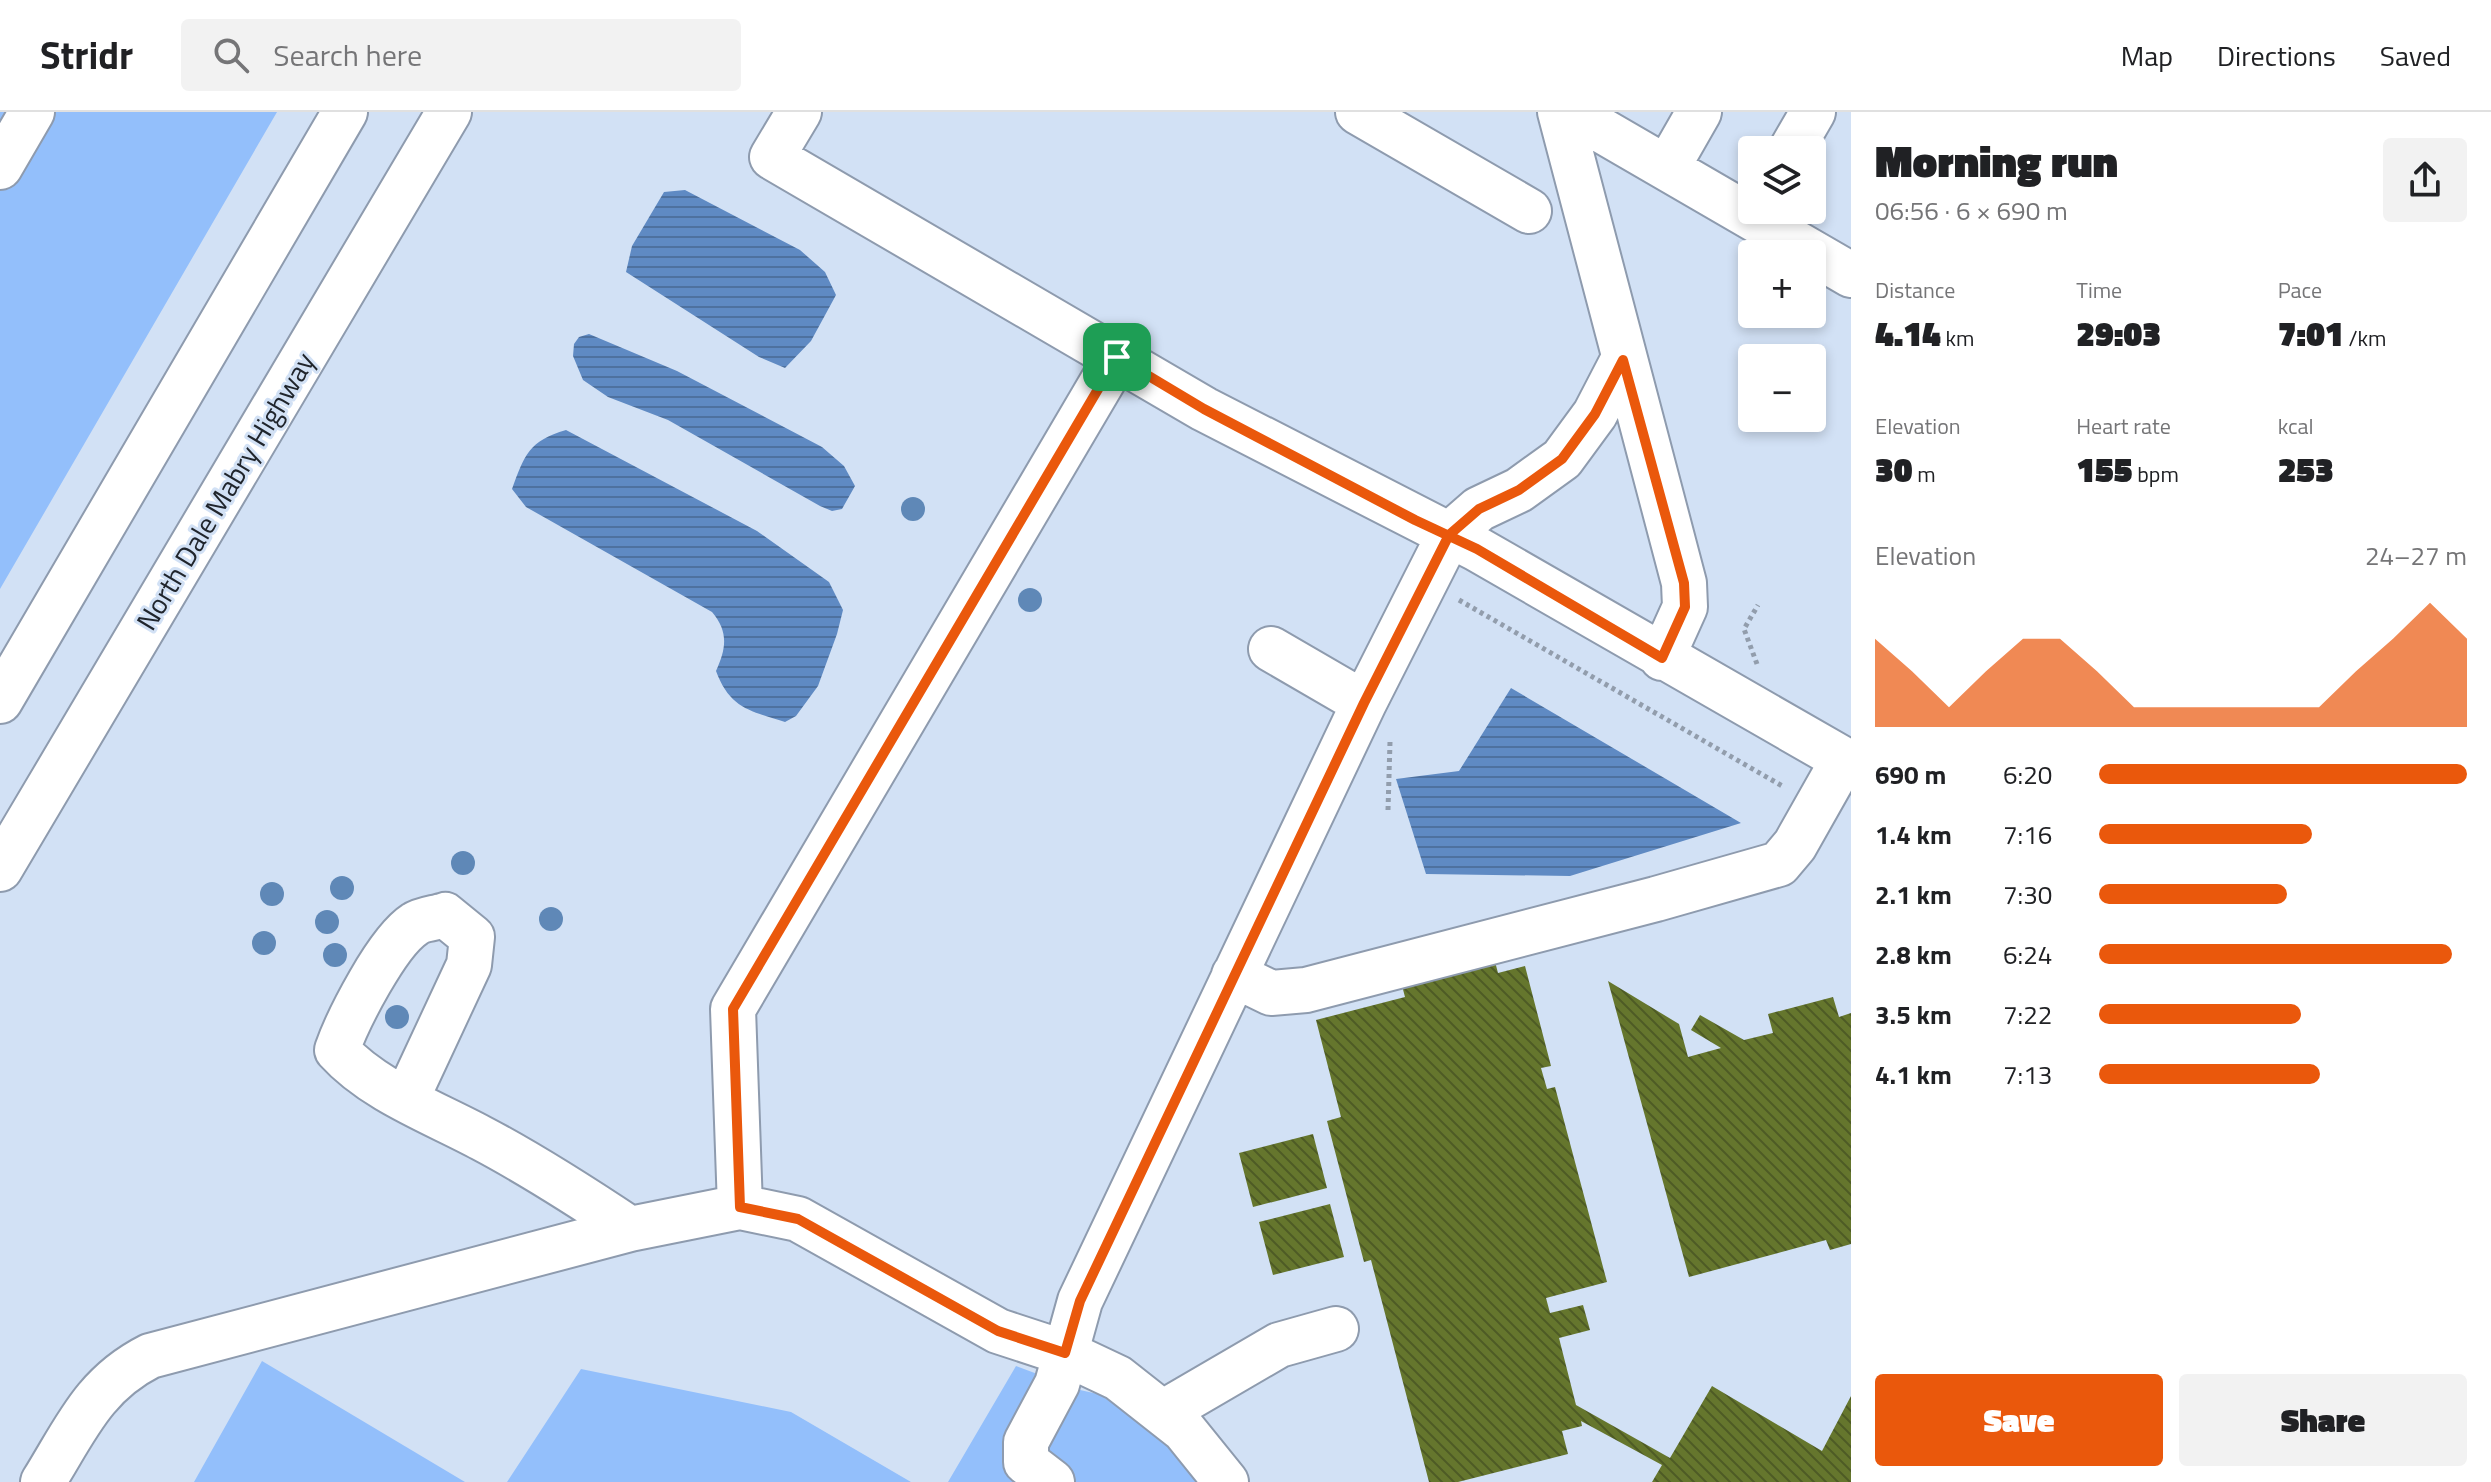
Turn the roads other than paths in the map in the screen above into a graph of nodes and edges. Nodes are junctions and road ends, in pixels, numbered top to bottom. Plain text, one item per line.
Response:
1 (32, 112) edge
2 (345, 112) edge
3 (449, 112) edge
4 (799, 112) edge
5 (1358, 112) edge
6 (1560, 112) edge
7 (1570, 112) edge
8 (1699, 112) edge
9 (1813, 112) edge
10 (1799, 136) edge
11 (0, 167) edge
12 (1667, 168) junction
13 (1529, 211) dead end
14 (1851, 275) edge
15 (1117, 357) junction
16 (1623, 360) junction
17 (1449, 535) junction
18 (1271, 649) dead end
19 (1662, 658) junction
20 (0, 701) edge
21 (1364, 703) junction
22 (1847, 762) edge
23 (0, 869) edge
24 (1234, 975) junction
25 (407, 1098) dead end
26 (740, 1207) junction
27 (630, 1229) junction
28 (1336, 1329) dead end
29 (1065, 1353) junction
30 (1164, 1412) junction
31 (43, 1482) edge
32 (1052, 1482) edge
33 (1226, 1482) edge

1 - 11 main road
2 - 20 main road
3 - 23 main road, North Dale Mabry Highway
4 - 15 main road
5 - 13 main road
6 - 16 main road
7 - 12 main road
8 - 12 main road
9 - 10 main road
12 - 14 main road
15 - 17 main road
15 - 26 main road
16 - 17 main road
16 - 19 main road
17 - 19 main road
17 - 21 main road
18 - 21 main road
19 - 22 main road
21 - 24 main road
22 - 24 main road
24 - 29 main road
25 - 27 main road
26 - 27 main road
26 - 29 main road
27 - 31 main road
28 - 30 main road
29 - 30 main road
29 - 32 main road
30 - 33 main road

